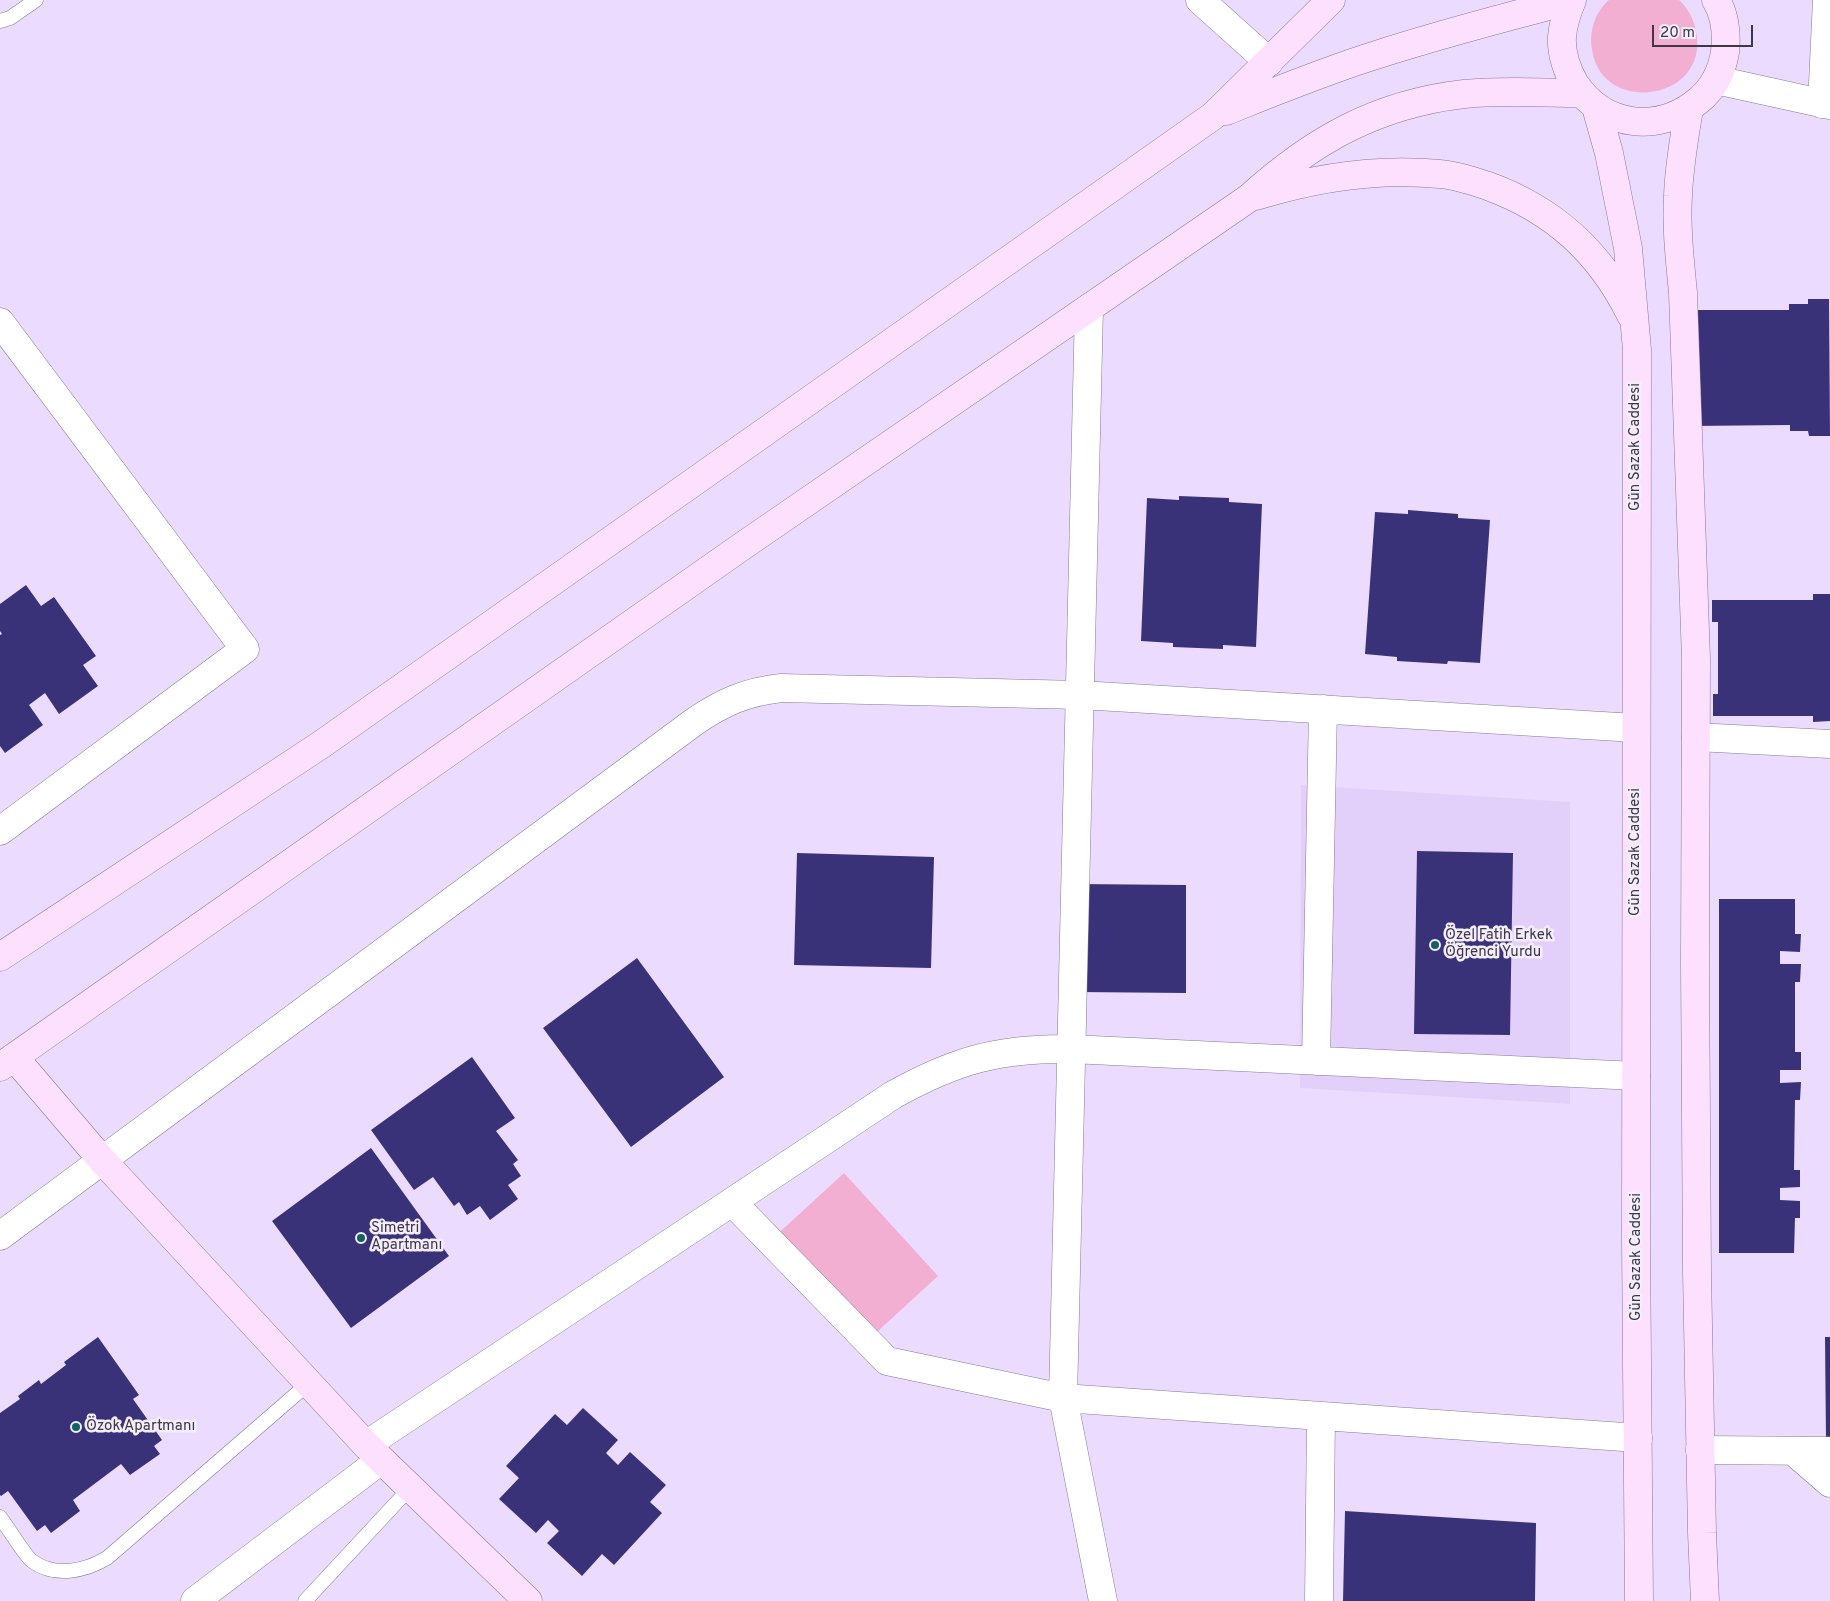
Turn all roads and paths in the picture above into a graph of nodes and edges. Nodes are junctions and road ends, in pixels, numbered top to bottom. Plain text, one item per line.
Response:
1 (36, 0) edge
2 (1200, 0) edge
3 (1331, 0) edge
4 (1572, 0) edge
5 (1716, 0) edge
6 (1828, 0) edge
7 (0, 22) edge
8 (1269, 62) junction
9 (1716, 80) junction
10 (1589, 100) junction
11 (1826, 104) edge
12 (1689, 108) junction
13 (1213, 116) junction
14 (1249, 198) junction
15 (1089, 308) junction
16 (0, 322) edge
17 (1635, 323) junction
18 (1080, 695) junction
19 (1323, 709) junction
20 (1636, 728) junction
21 (1696, 737) junction
22 (1830, 744) edge
23 (0, 831) edge
24 (1, 953) edge
25 (1071, 1049) junction
26 (1316, 1061) junction
27 (7, 1062) edge
28 (1636, 1076) junction
29 (102, 1160) junction
30 (732, 1202) junction
31 (0, 1236) edge
32 (309, 1382) junction
33 (1063, 1398) junction
34 (1321, 1416) junction
35 (1638, 1438) junction
36 (1700, 1450) junction
37 (1793, 1451) junction
38 (1830, 1451) edge
39 (374, 1453) junction
40 (1830, 1483) edge
41 (410, 1488) junction
42 (0, 1517) edge
43 (195, 1601) edge
44 (304, 1601) edge
45 (528, 1601) edge
46 (1103, 1601) edge
47 (1319, 1601) edge
48 (1639, 1601) edge
49 (1705, 1601) edge

1 - 7 lane
2 - 8 street
3 - 8 street
4 - 10 street
4 - 13 street
5 - 9 street
6 - 11 street
8 - 13 street
9 - 11 street
9 - 12 street
10 - 12 street
10 - 14 street
10 - 17 street, Gün Sazak Caddesi
12 - 21 street
13 - 24 street
14 - 15 street
14 - 17 street
15 - 18 street
15 - 27 street
16 - 23 street
17 - 20 street, Gün Sazak Caddesi
18 - 19 street
18 - 25 street
18 - 29 street
19 - 20 street
19 - 26 street
20 - 28 street, Gün Sazak Caddesi
21 - 22 street
21 - 36 street
25 - 26 street
25 - 30 street
25 - 33 street
26 - 28 street
27 - 29 street
28 - 35 street, Gün Sazak Caddesi
29 - 31 street
29 - 32 street
30 - 33 street
30 - 39 street
32 - 39 street
32 - 42 lane
33 - 34 street
33 - 46 street
34 - 35 street
34 - 47 street
35 - 48 street, Gün Sazak Caddesi
36 - 37 street
36 - 49 street
37 - 38 street
37 - 40 street
39 - 41 street
39 - 43 street
41 - 44 lane
41 - 45 street

